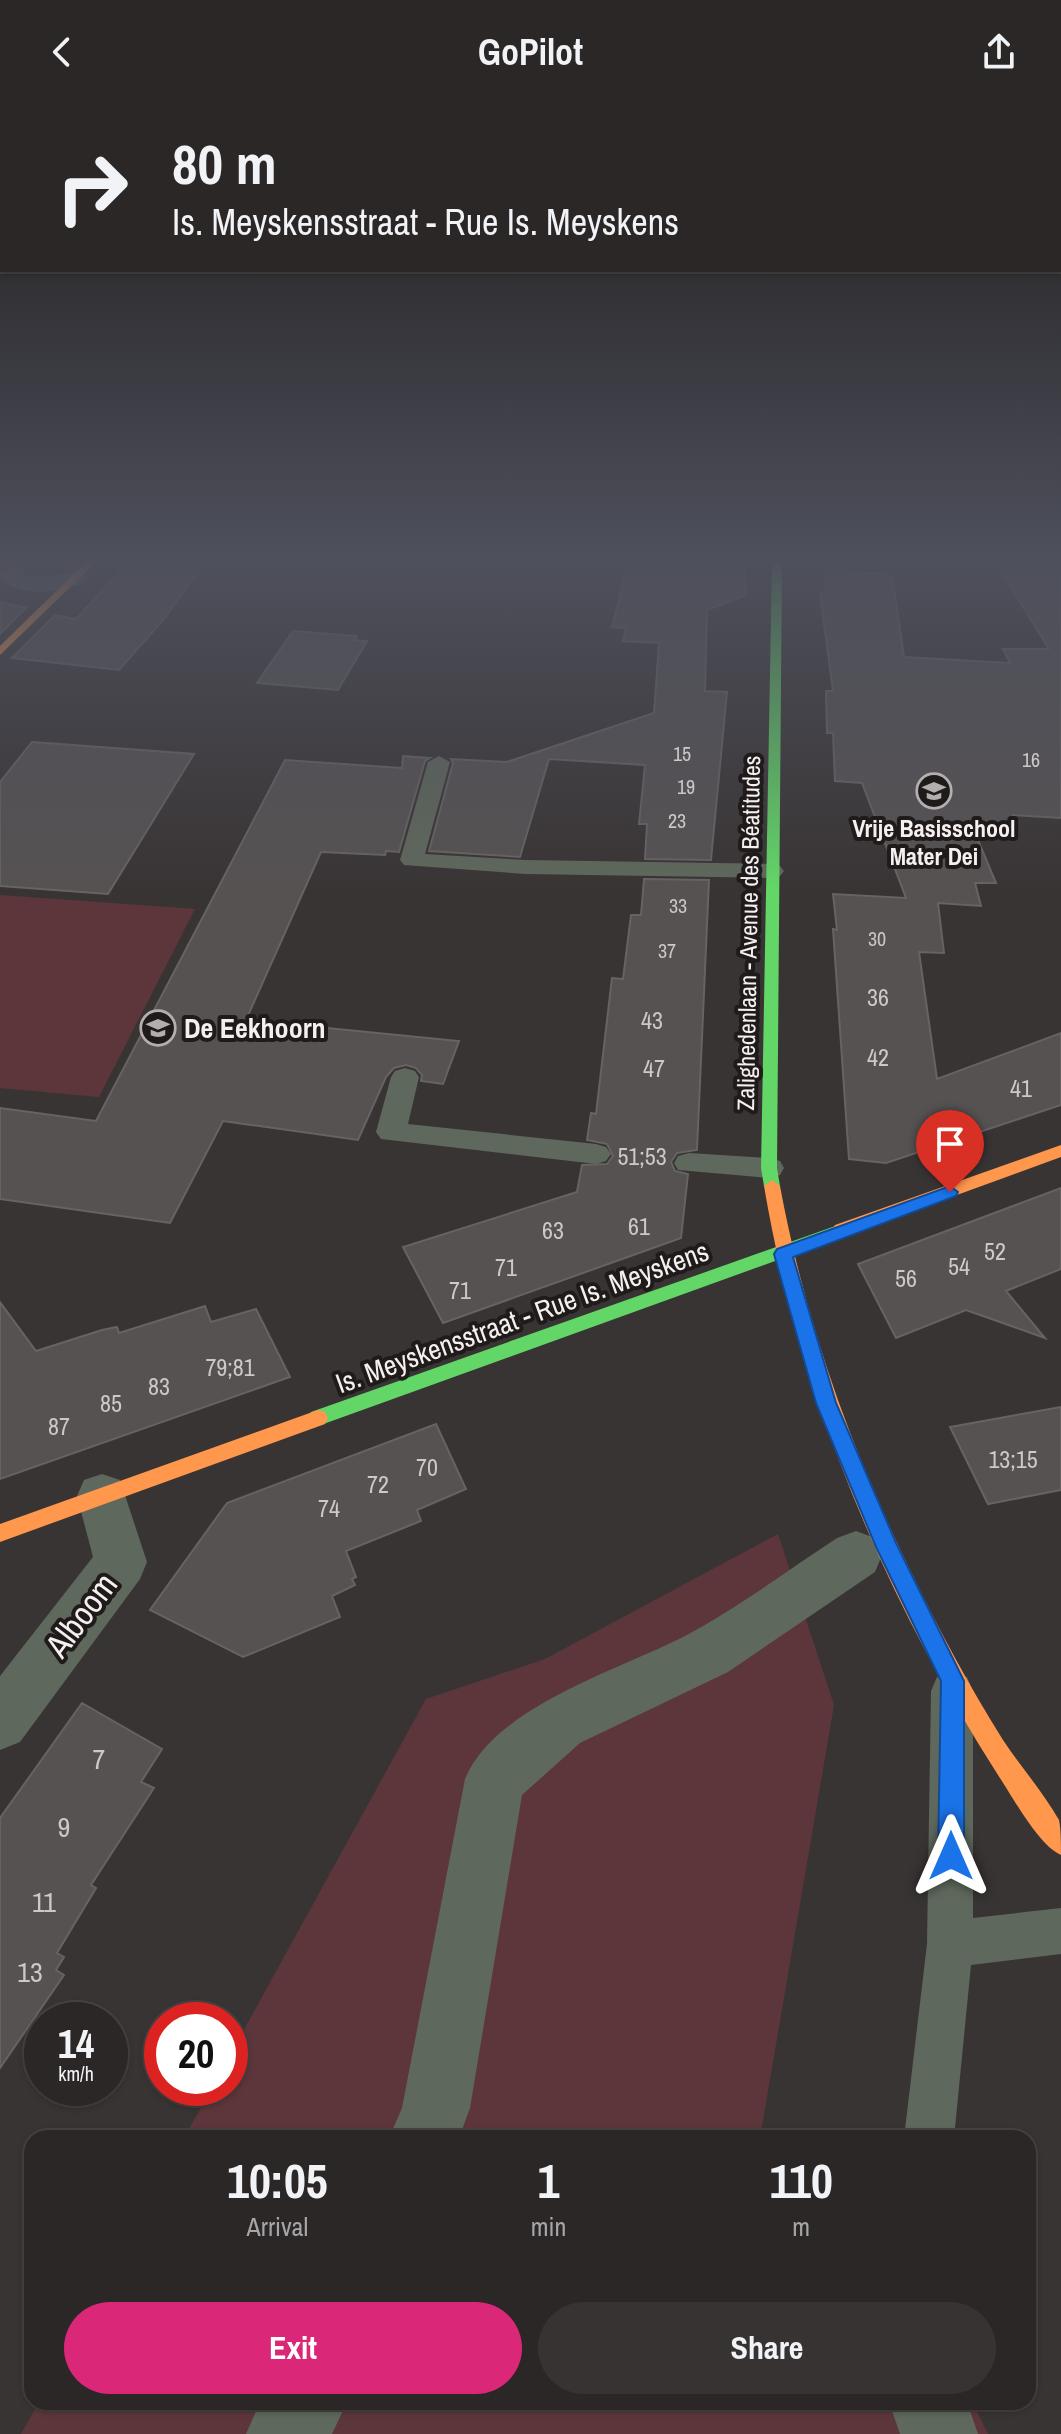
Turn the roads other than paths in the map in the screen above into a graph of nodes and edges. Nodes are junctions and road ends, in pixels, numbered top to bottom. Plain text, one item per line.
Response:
1 (775, 672) edge
2 (439, 762) dead end
3 (772, 871) junction
4 (405, 1077) dead end
5 (1061, 1151) edge
6 (596, 1154) dead end
7 (689, 1163) dead end
8 (769, 1168) junction
9 (783, 1254) junction
10 (102, 1496) junction
11 (0, 1533) edge
12 (856, 1555) dead end
13 (952, 1681) junction
14 (0, 1722) edge
15 (1061, 1843) edge
16 (1061, 1931) edge
17 (950, 1944) junction
18 (427, 2130) edge
19 (930, 2130) edge
20 (302, 2410) edge
21 (931, 2410) edge
22 (285, 2434) edge
23 (939, 2434) edge

1 - 3 street, Zalighedenlaan - Avenue des Béatitudes
2 - 3 lane
3 - 8 street, Zalighedenlaan - Avenue des Béatitudes
4 - 6 lane
5 - 9 street, Is. Meyskensstraat - Rue Is. Meyskens
7 - 8 lane
8 - 9 street, Zalighedenlaan - Avenue des Béatitudes
9 - 10 street, Is. Meyskensstraat - Rue Is. Meyskens
9 - 13 street, Zalighedenlaan - Avenue des Béatitudes
10 - 11 street, Is. Meyskensstraat - Rue Is. Meyskens
10 - 14 street, Alboom
12 - 18 street
13 - 15 street, Zalighedenlaan - Avenue des Béatitudes
13 - 17 lane
16 - 17 lane
17 - 19 lane
20 - 22 street
21 - 23 street

